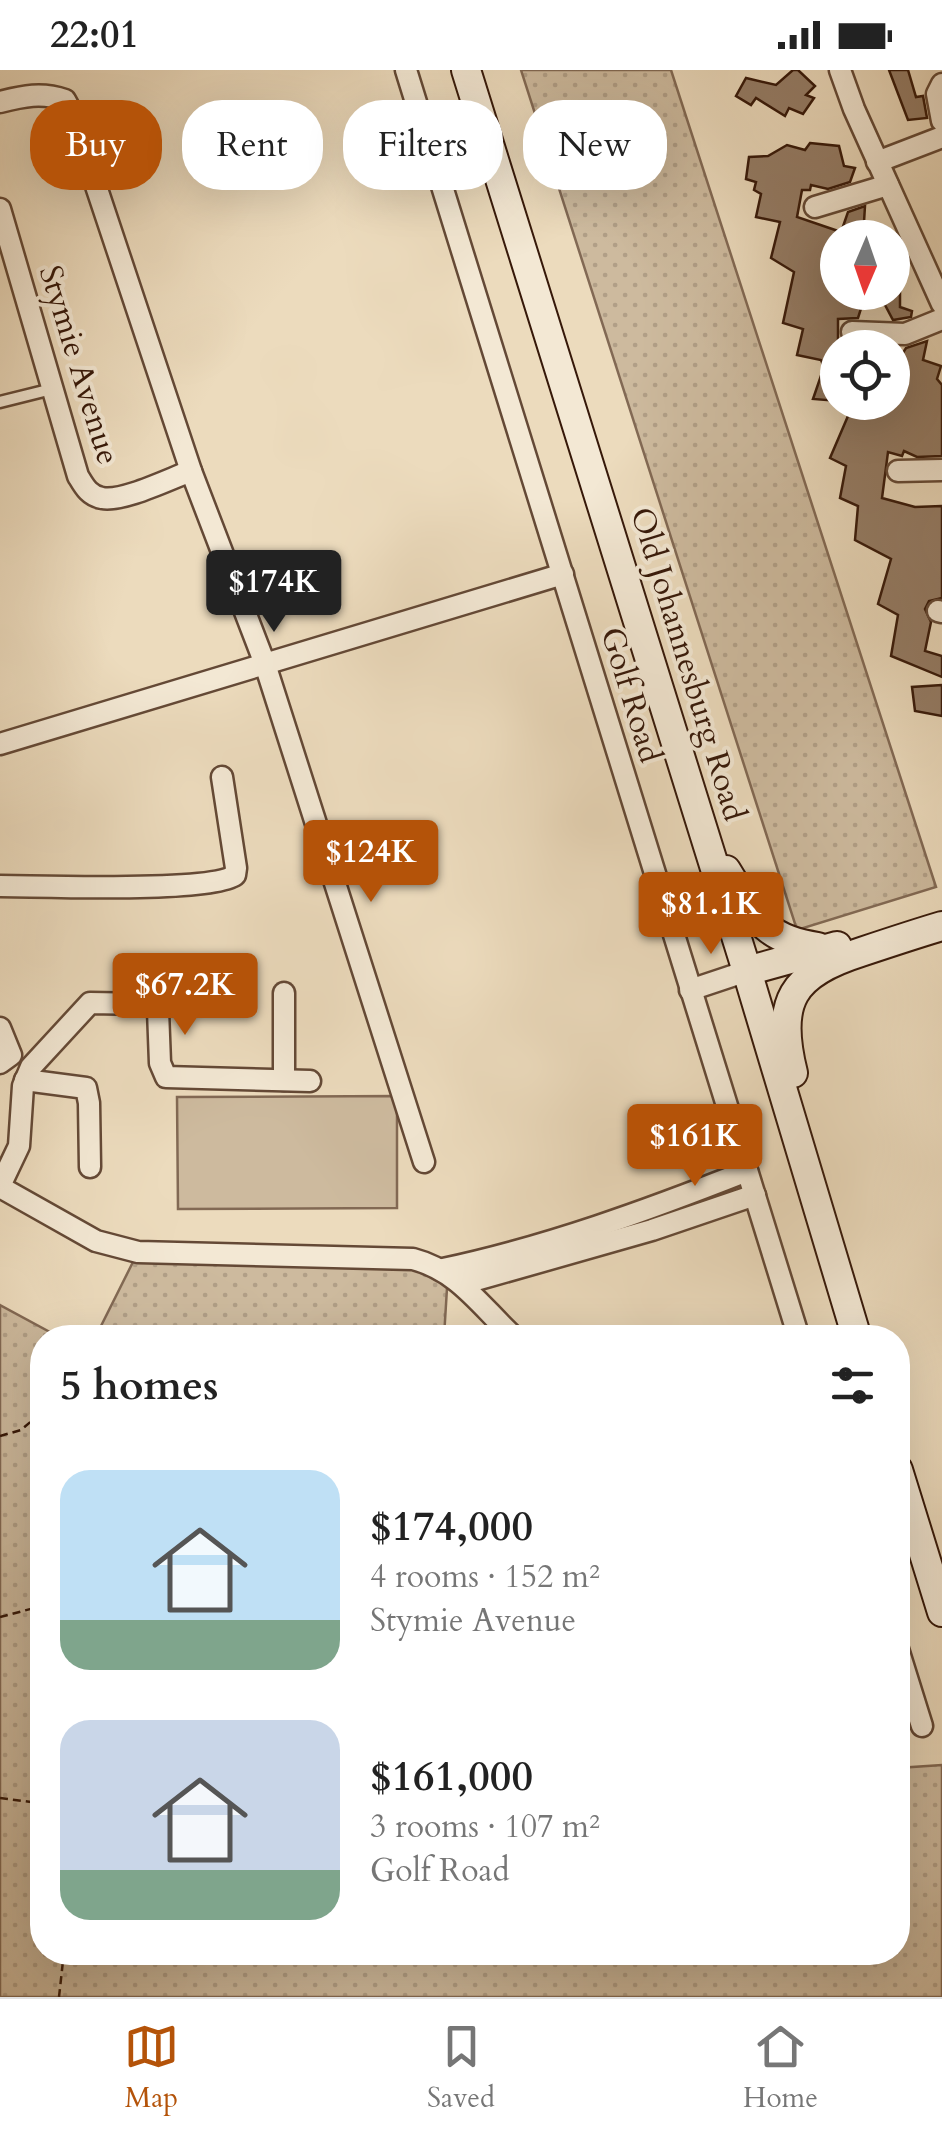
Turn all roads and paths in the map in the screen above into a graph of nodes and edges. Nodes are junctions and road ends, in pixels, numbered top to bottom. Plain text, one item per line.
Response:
1 (406, 70) edge
2 (466, 70) edge
3 (840, 70) edge
4 (942, 84) edge
5 (0, 102) edge
6 (942, 121) edge
7 (942, 137) edge
8 (877, 162) junction
9 (888, 185) junction
10 (815, 207) dead end
11 (0, 210) edge
12 (942, 304) edge
13 (942, 318) edge
14 (910, 332) edge
15 (52, 389) junction
16 (0, 402) edge
17 (942, 470) edge
18 (191, 471) junction
19 (898, 471) dead end
20 (563, 574) junction
21 (265, 664) junction
22 (0, 744) edge
23 (222, 777) dead end
24 (705, 834) junction
25 (0, 886) edge
26 (942, 916) edge
27 (942, 926) edge
28 (827, 949) junction
29 (747, 971) junction
30 (690, 990) junction
31 (284, 993) dead end
32 (0, 1028) edge
33 (0, 1063) edge
34 (24, 1080) junction
35 (284, 1080) junction
36 (310, 1080) dead end
37 (424, 1162) dead end
38 (90, 1167) dead end
39 (747, 1171) junction
40 (811, 1183) junction
41 (0, 1186) edge
42 (755, 1195) junction
43 (443, 1269) junction
44 (462, 1284) junction
45 (501, 1325) edge
46 (795, 1325) edge
47 (853, 1325) edge
48 (30, 1423) edge
49 (0, 1436) edge
50 (910, 1509) edge
51 (30, 1609) edge
52 (942, 1612) edge
53 (0, 1617) edge
54 (910, 1688) edge
55 (922, 1726) dead end
56 (0, 1798) edge
57 (30, 1802) edge
58 (63, 1965) edge
59 (59, 1997) edge

1 - 20 street, Golf Road
2 - 24 main road, Old Johannesburg Road
3 - 8 street
4 - 6 street
5 - 18 street
7 - 8 street
8 - 9 street
9 - 10 street
9 - 12 street
11 - 15 street, Stymie Avenue
13 - 14 street
15 - 16 lane
15 - 18 street, Stymie Avenue
17 - 19 street
18 - 21 street
20 - 21 street
20 - 30 street, Golf Road
21 - 22 street
21 - 37 street
23 - 25 street
24 - 28 main road
24 - 29 main road, Old Johannesburg Road
26 - 28 main road
27 - 40 main road
28 - 29 main road
29 - 30 street
29 - 40 main road, Old Johannesburg Road
30 - 39 street, Golf Road
31 - 35 street
32 - 33 street
34 - 35 street
34 - 38 street
34 - 41 street
35 - 36 street
39 - 42 street, Golf Road
39 - 43 street
40 - 47 main road, Old Johannesburg Road
41 - 43 street
42 - 44 street
42 - 46 street, Golf Road
43 - 44 street
44 - 45 street
48 - 49 path
50 - 52 main road
51 - 53 path
54 - 55 street
56 - 57 path
58 - 59 path

